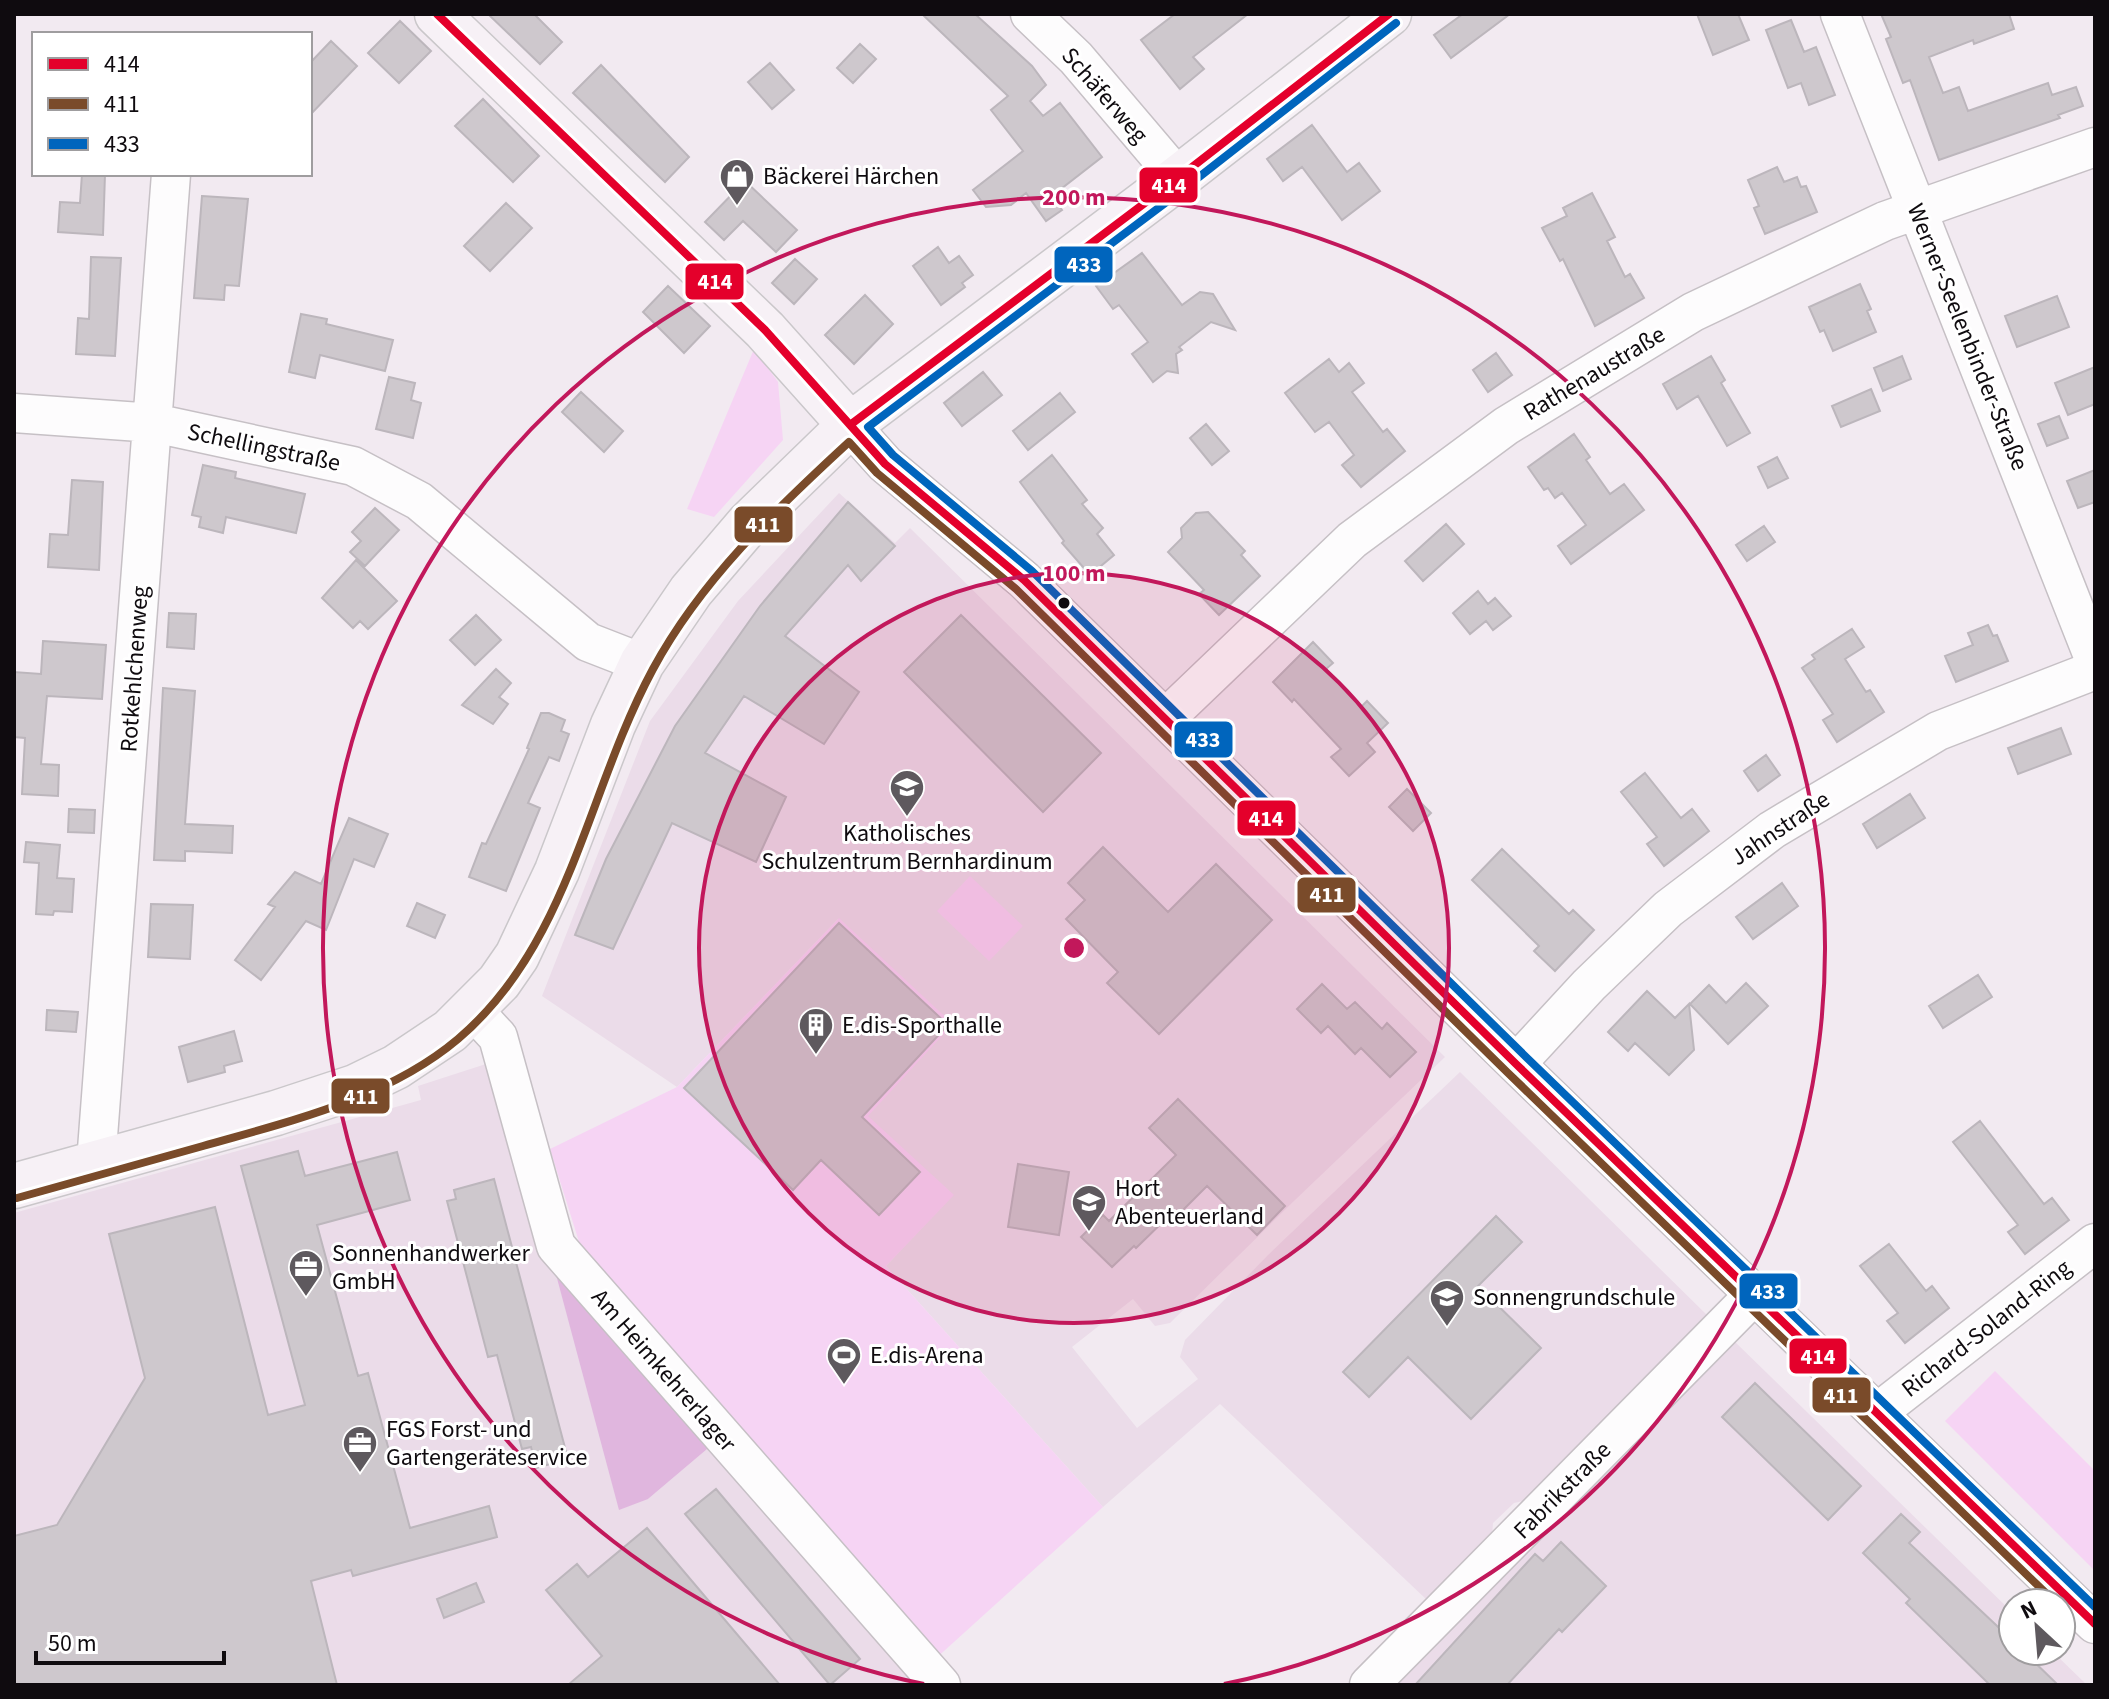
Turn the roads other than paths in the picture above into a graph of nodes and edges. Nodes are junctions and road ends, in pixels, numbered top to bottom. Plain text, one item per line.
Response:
1 (437, 14) edge
2 (1030, 14) edge
3 (1389, 14) edge
4 (1840, 14) edge
5 (2095, 147) edge
6 (171, 176) edge
7 (1178, 178) junction
8 (1918, 208) junction
9 (14, 413) edge
10 (154, 423) junction
11 (850, 425) junction
12 (2095, 661) edge
13 (642, 663) junction
14 (2095, 670) edge
15 (1166, 718) junction
16 (473, 1010) junction
17 (1516, 1064) junction
18 (96, 1163) junction
19 (14, 1186) edge
20 (2095, 1243) edge
21 (1755, 1294) junction
22 (1877, 1413) junction
23 (2095, 1624) edge
24 (941, 1685) edge
25 (1369, 1685) edge

1 - 11 main road
2 - 7 street, Schäferweg
3 - 7 main road
4 - 8 street, Werner-Seelenbinder-Straße
5 - 8 street, Rathenaustraße
6 - 10 street, Rotkehlchenweg
7 - 11 main road
8 - 12 street, Werner-Seelenbinder-Straße
8 - 15 street, Rathenaustraße
9 - 10 street, Schellingstraße
10 - 13 street, Schellingstraße
10 - 18 street, Rotkehlchenweg
11 - 13 main road
11 - 15 street
13 - 16 main road
14 - 17 street, Jahnstraße
15 - 17 street
16 - 18 main road
16 - 24 street, Am Heimkehrerlager
17 - 21 street
18 - 19 main road
20 - 22 street, Richard-Soland-Ring
21 - 22 street
21 - 25 street, Fabrikstraße
22 - 23 street

